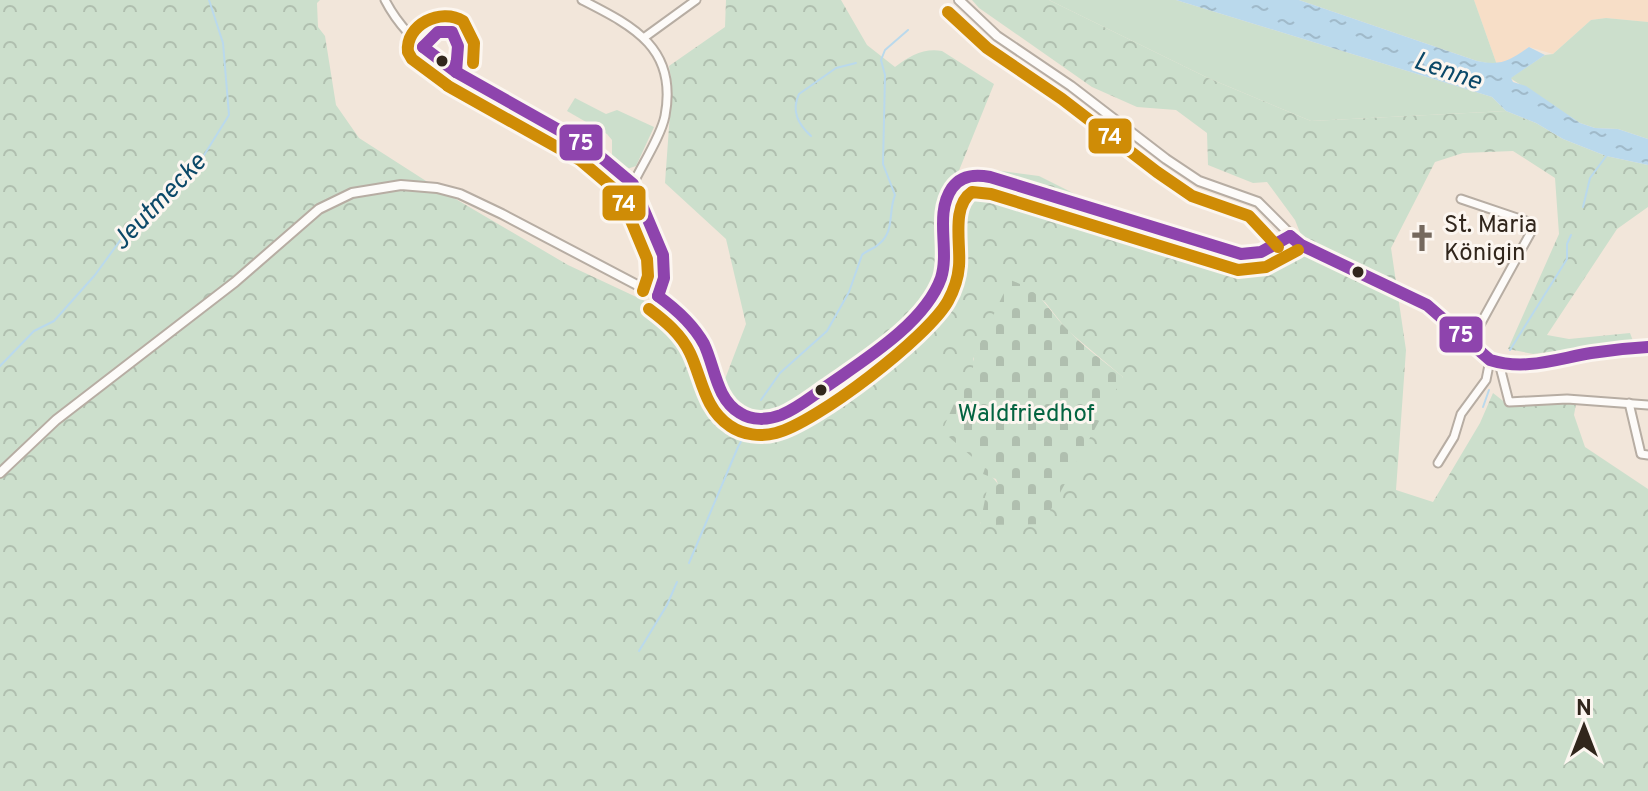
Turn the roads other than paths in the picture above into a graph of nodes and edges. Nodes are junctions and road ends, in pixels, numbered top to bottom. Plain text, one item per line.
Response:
1 (385, 0) edge
2 (582, 0) edge
3 (696, 0) edge
4 (959, 0) edge
5 (645, 37) junction
6 (633, 184) junction
7 (1461, 199) dead end
8 (1290, 236) junction
9 (658, 296) junction
10 (1470, 343) junction
11 (1648, 347) edge
12 (1494, 362) junction
13 (1629, 403) junction
14 (1648, 405) edge
15 (1648, 455) edge
16 (1438, 463) dead end
17 (0, 473) edge

1 - 6 street
2 - 5 street
3 - 5 street
4 - 8 street
5 - 6 street
6 - 9 street
7 - 10 street
8 - 9 street
8 - 10 street
9 - 17 street
10 - 12 street
11 - 12 street
12 - 13 street
12 - 16 street
13 - 14 street
13 - 15 street

